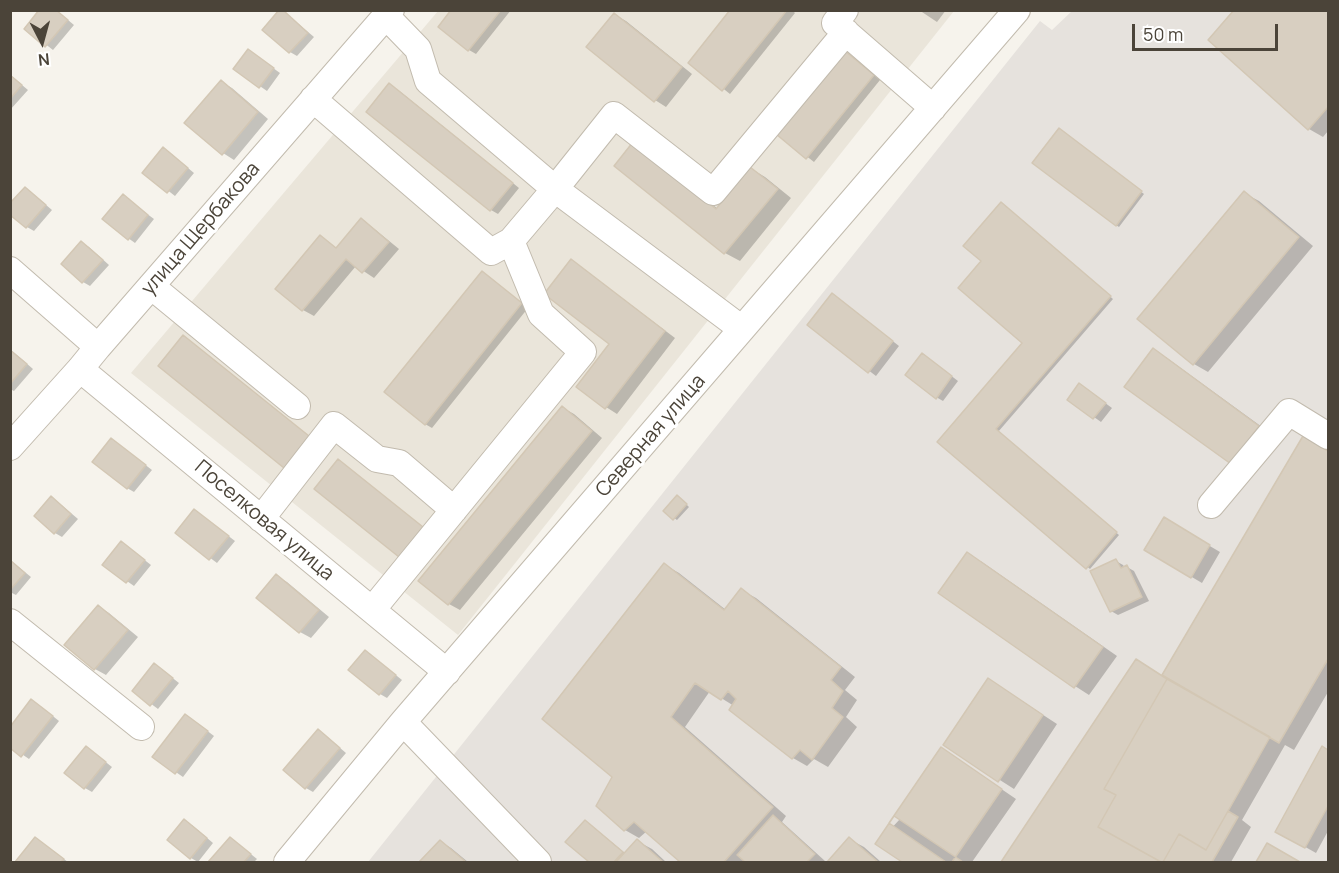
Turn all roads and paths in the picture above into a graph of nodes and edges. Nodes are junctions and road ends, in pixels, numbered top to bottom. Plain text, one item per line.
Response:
1 (1017, 10) edge
2 (388, 13) edge
3 (845, 21) edge
4 (313, 99) junction
5 (933, 108) junction
6 (555, 189) junction
7 (511, 241) junction
8 (10, 270) edge
9 (151, 286) junction
10 (742, 329) junction
11 (98, 347) junction
12 (80, 369) junction
13 (297, 406) dead end
14 (1329, 436) edge
15 (10, 447) edge
16 (1211, 505) dead end
17 (454, 510) junction
18 (261, 519) junction
19 (372, 610) junction
20 (10, 622) edge
21 (447, 672) junction
22 (403, 722) junction
23 (141, 727) dead end
24 (287, 862) edge
25 (538, 862) edge

1 - 5 street, Северная улица
2 - 4 street, улица Щербакова
2 - 6 street
3 - 5 street
3 - 6 street
4 - 7 street
4 - 9 street, улица Щербакова
5 - 10 street, Северная улица
6 - 7 street
6 - 10 street
7 - 17 street
8 - 11 street
9 - 11 street, улица Щербакова
9 - 13 street
10 - 21 street, Северная улица
11 - 12 street, улица Щербакова
12 - 15 street, улица Щербакова
12 - 18 street, Поселковая улица
14 - 16 street
17 - 18 street
17 - 19 street
18 - 19 street, Поселковая улица
19 - 21 street, Поселковая улица
20 - 23 street
21 - 22 street, Северная улица
22 - 24 street, Северная улица
22 - 25 street

